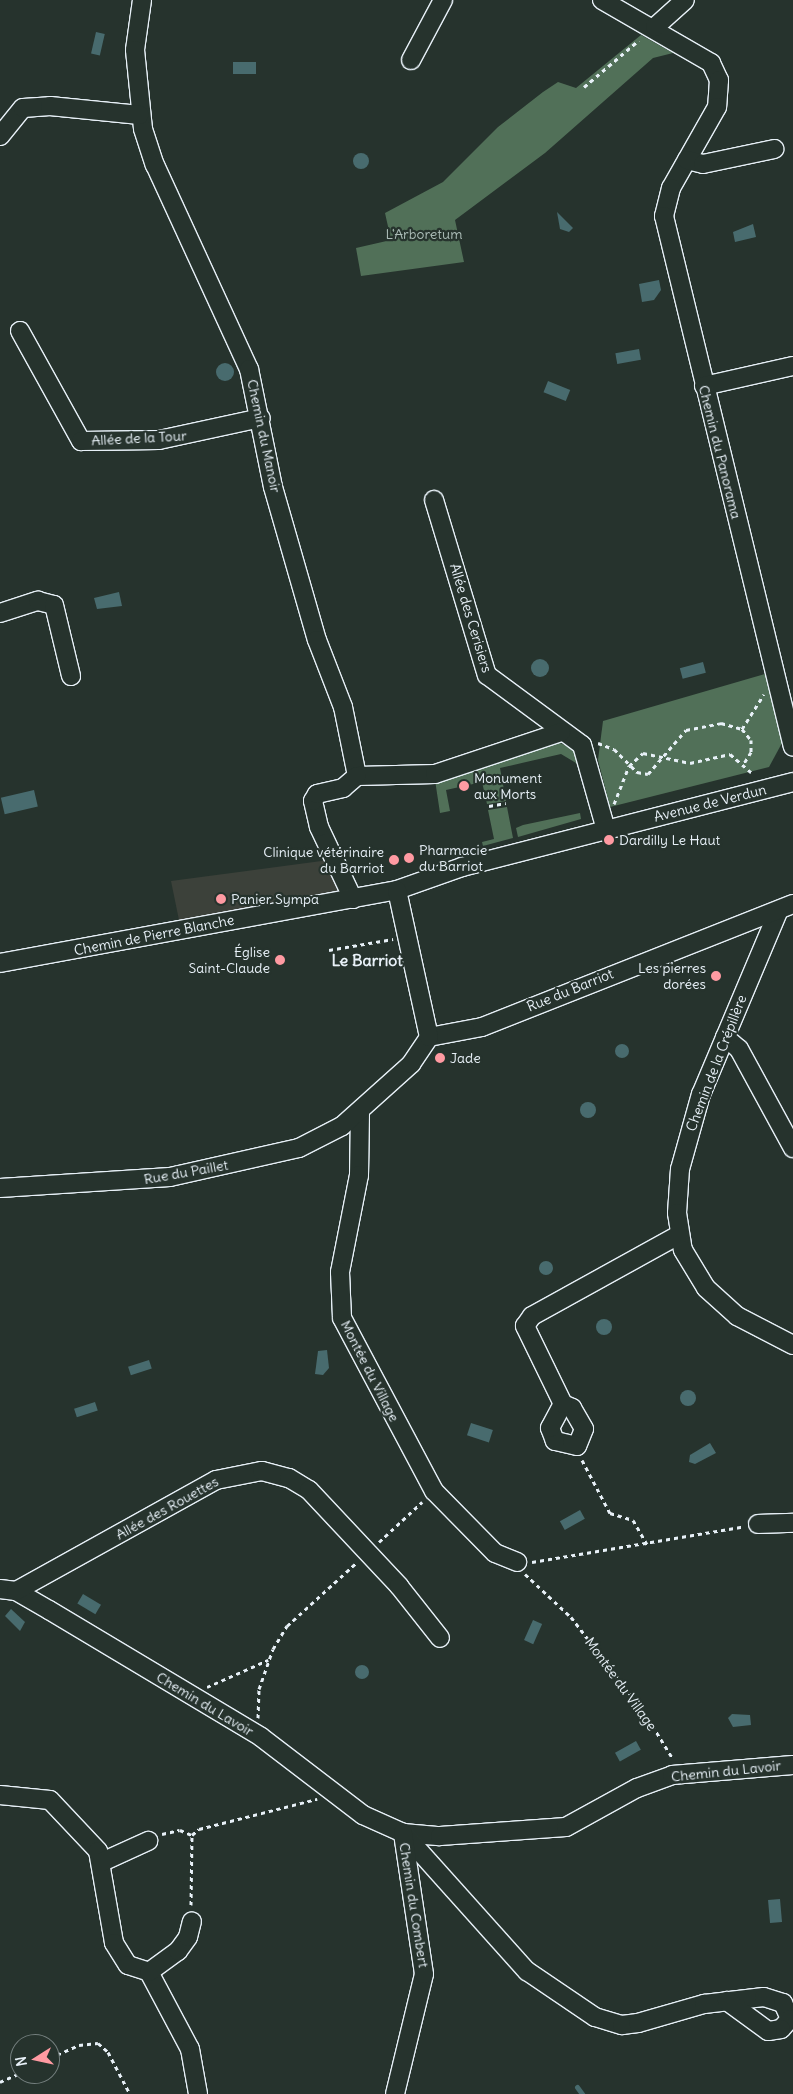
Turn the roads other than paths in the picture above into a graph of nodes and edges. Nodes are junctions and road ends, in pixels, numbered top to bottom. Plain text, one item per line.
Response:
1 (142, 0) edge
2 (443, 0) edge
3 (602, 0) edge
4 (685, 0) edge
5 (650, 31) junction
6 (411, 60) dead end
7 (140, 115) junction
8 (0, 136) edge
9 (774, 149) dead end
10 (686, 160) junction
11 (20, 331) dead end
12 (793, 366) edge
13 (704, 386) junction
14 (261, 418) junction
15 (434, 500) dead end
16 (0, 613) edge
17 (71, 676) dead end
18 (561, 732) junction
19 (793, 747) edge
20 (356, 770) junction
21 (793, 782) edge
22 (606, 830) junction
23 (396, 890) junction
24 (353, 898) junction
25 (786, 908) edge
26 (0, 963) edge
27 (429, 1036) junction
28 (726, 1037) junction
29 (360, 1112) junction
30 (793, 1148) edge
31 (0, 1188) edge
32 (679, 1234) junction
33 (793, 1345) edge
34 (563, 1404) junction
35 (793, 1523) edge
36 (758, 1524) road end
37 (513, 1562) road end
38 (8, 1590) edge
39 (440, 1638) dead end
40 (793, 1764) edge
41 (0, 1795) edge
42 (403, 1833) junction
43 (148, 1841) road end
44 (102, 1862) junction
45 (192, 1921) road end
46 (149, 1972) junction
47 (727, 2001) dead end
48 (198, 2094) edge
49 (396, 2094) edge

1 - 7 street, Chemin du Manoir
2 - 6 street
3 - 5 street, Chemin du Panorama
4 - 5 street
5 - 10 street, Chemin du Panorama
7 - 8 street
7 - 14 street, Chemin du Manoir
9 - 10 street
10 - 13 street, Chemin du Panorama
11 - 14 street, Allée de la Tour
12 - 13 street
13 - 19 street, Chemin du Panorama
14 - 20 street, Chemin du Manoir
15 - 18 street, Allée des Cerisiers
16 - 17 street
18 - 20 street
18 - 22 street, Allée des Cerisiers
20 - 24 street
21 - 22 street, Avenue de Verdun
22 - 23 street, Avenue de Verdun
23 - 24 street, Chemin de Pierre Blanche
23 - 27 street
24 - 26 street, Chemin de Pierre Blanche
25 - 27 street, Rue du Barriot
25 - 28 street, Chemin de la Crépillère
27 - 29 street, Rue du Paillet
28 - 30 street
28 - 32 street, Chemin de la Crépillère
29 - 31 street, Rue du Paillet
29 - 37 street, Montée du Village
32 - 33 street, Chemin de la Crépillère
32 - 34 street
34 - 34 street
35 - 36 street
38 - 39 street, Allée des Rouettes
38 - 42 street, Chemin du Lavoir
40 - 42 street, Chemin du Lavoir
41 - 44 street
42 - 47 street
42 - 49 street, Chemin du Combert
43 - 44 street
44 - 46 street
45 - 46 street
46 - 48 street

